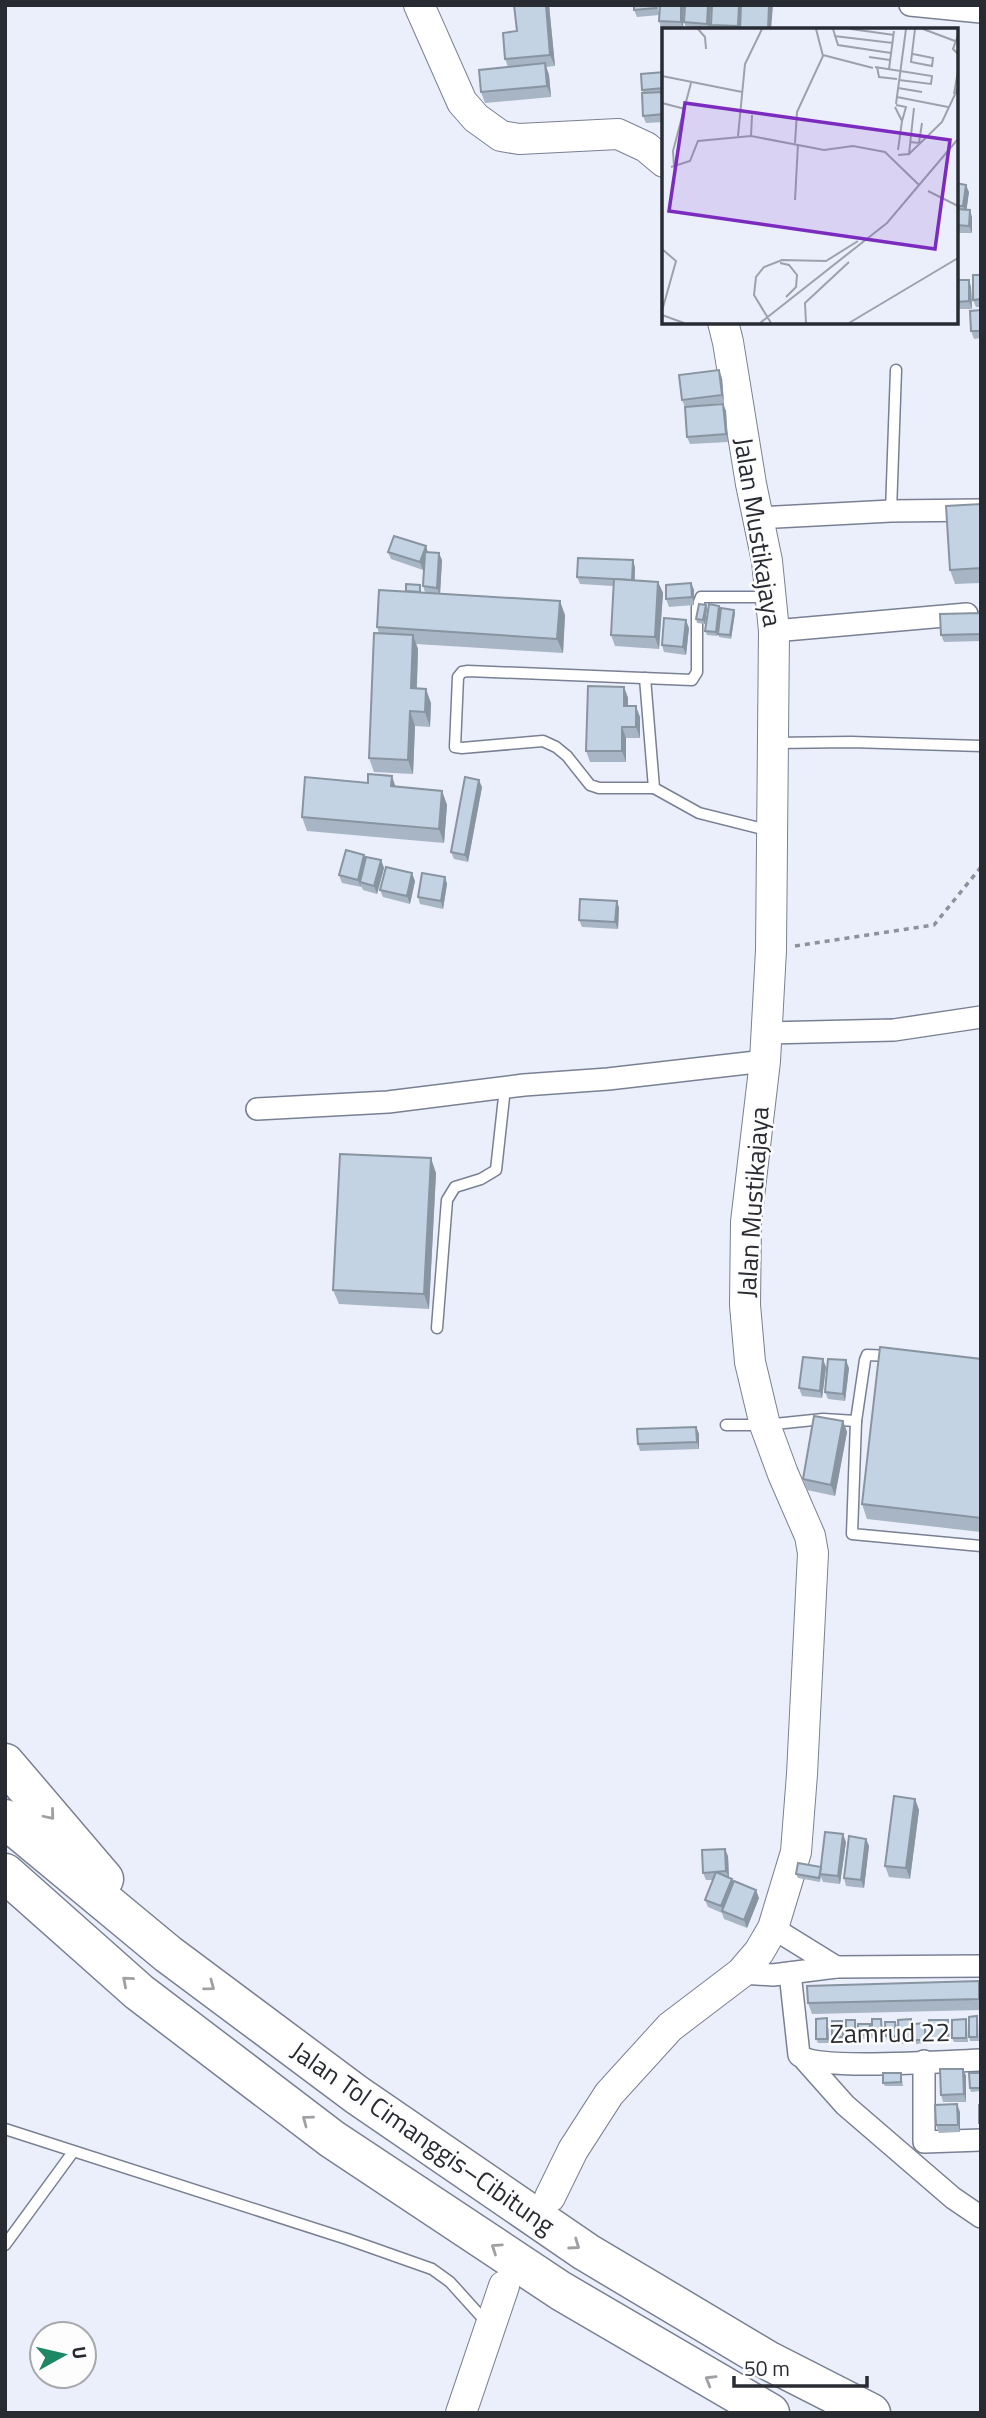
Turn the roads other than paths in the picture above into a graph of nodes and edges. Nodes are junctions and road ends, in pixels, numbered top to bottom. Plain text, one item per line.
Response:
1 (419, 5) edge
2 (923, 6) edge
3 (981, 12) edge
4 (662, 160) edge
5 (724, 324) edge
6 (896, 370) dead end
7 (981, 510) edge
8 (891, 511) junction
9 (759, 518) junction
10 (772, 597) junction
11 (967, 614) edge
12 (774, 631) junction
13 (645, 678) junction
14 (773, 744) junction
15 (981, 746) edge
16 (654, 788) junction
17 (773, 831) junction
18 (981, 1017) edge
19 (766, 1047) junction
20 (505, 1088) junction
21 (257, 1109) dead end
22 (437, 1328) dead end
23 (899, 1357) edge
24 (856, 1420) junction
25 (726, 1425) dead end
26 (765, 1425) junction
27 (981, 1546) edge
28 (5, 1763) edge
29 (5, 1819) edge
30 (5, 1874) edge
31 (773, 1928) junction
32 (168, 1954) junction
33 (981, 1966) edge
34 (836, 1967) junction
35 (741, 1973) junction
36 (790, 1973) junction
37 (805, 2060) junction
38 (981, 2060) edge
39 (924, 2061) junction
40 (5, 2129) edge
41 (981, 2140) edge
42 (73, 2152) junction
43 (550, 2197) dead end
44 (981, 2217) edge
45 (5, 2245) edge
46 (504, 2286) dead end
47 (489, 2325) junction
48 (461, 2413) edge
49 (770, 2413) edge
50 (872, 2413) edge

1 - 4 street
2 - 3 street
5 - 9 street, Jalan Mustikajaya
6 - 8 lane
7 - 8 street
8 - 9 street
9 - 10 street, Jalan Mustikajaya
10 - 12 street, Jalan Mustikajaya
10 - 13 lane
11 - 12 street
12 - 14 street, Jalan Mustikajaya
13 - 16 lane
13 - 16 lane
14 - 15 lane
14 - 17 street, Jalan Mustikajaya
16 - 17 lane
17 - 19 street, Jalan Mustikajaya
18 - 19 street
19 - 20 street
19 - 26 street, Jalan Mustikajaya
20 - 21 street
20 - 22 lane
23 - 24 lane
24 - 26 lane
24 - 27 lane
25 - 26 lane
26 - 31 street, Jalan Mustikajaya
28 -> 32 highway
29 - 32 highway, Jalan Tol Cimanggis–Cibitung
49 -> 30 highway, Jalan Tol Cimanggis–Cibitung
31 - 34 street
31 - 35 street, Jalan Mustikajaya
32 -> 50 highway, Jalan Tol Cimanggis–Cibitung
33 - 34 street
34 - 36 street
35 - 36 street
35 - 43 street, Jalan Mustikajaya
36 - 37 street, Zamrud 22
37 - 39 street, Zamrud 22
37 - 44 street
38 - 39 street, Zamrud 22
39 - 41 street
40 - 42 lane
42 - 45 lane
42 - 47 lane
46 - 47 street
47 - 48 street

